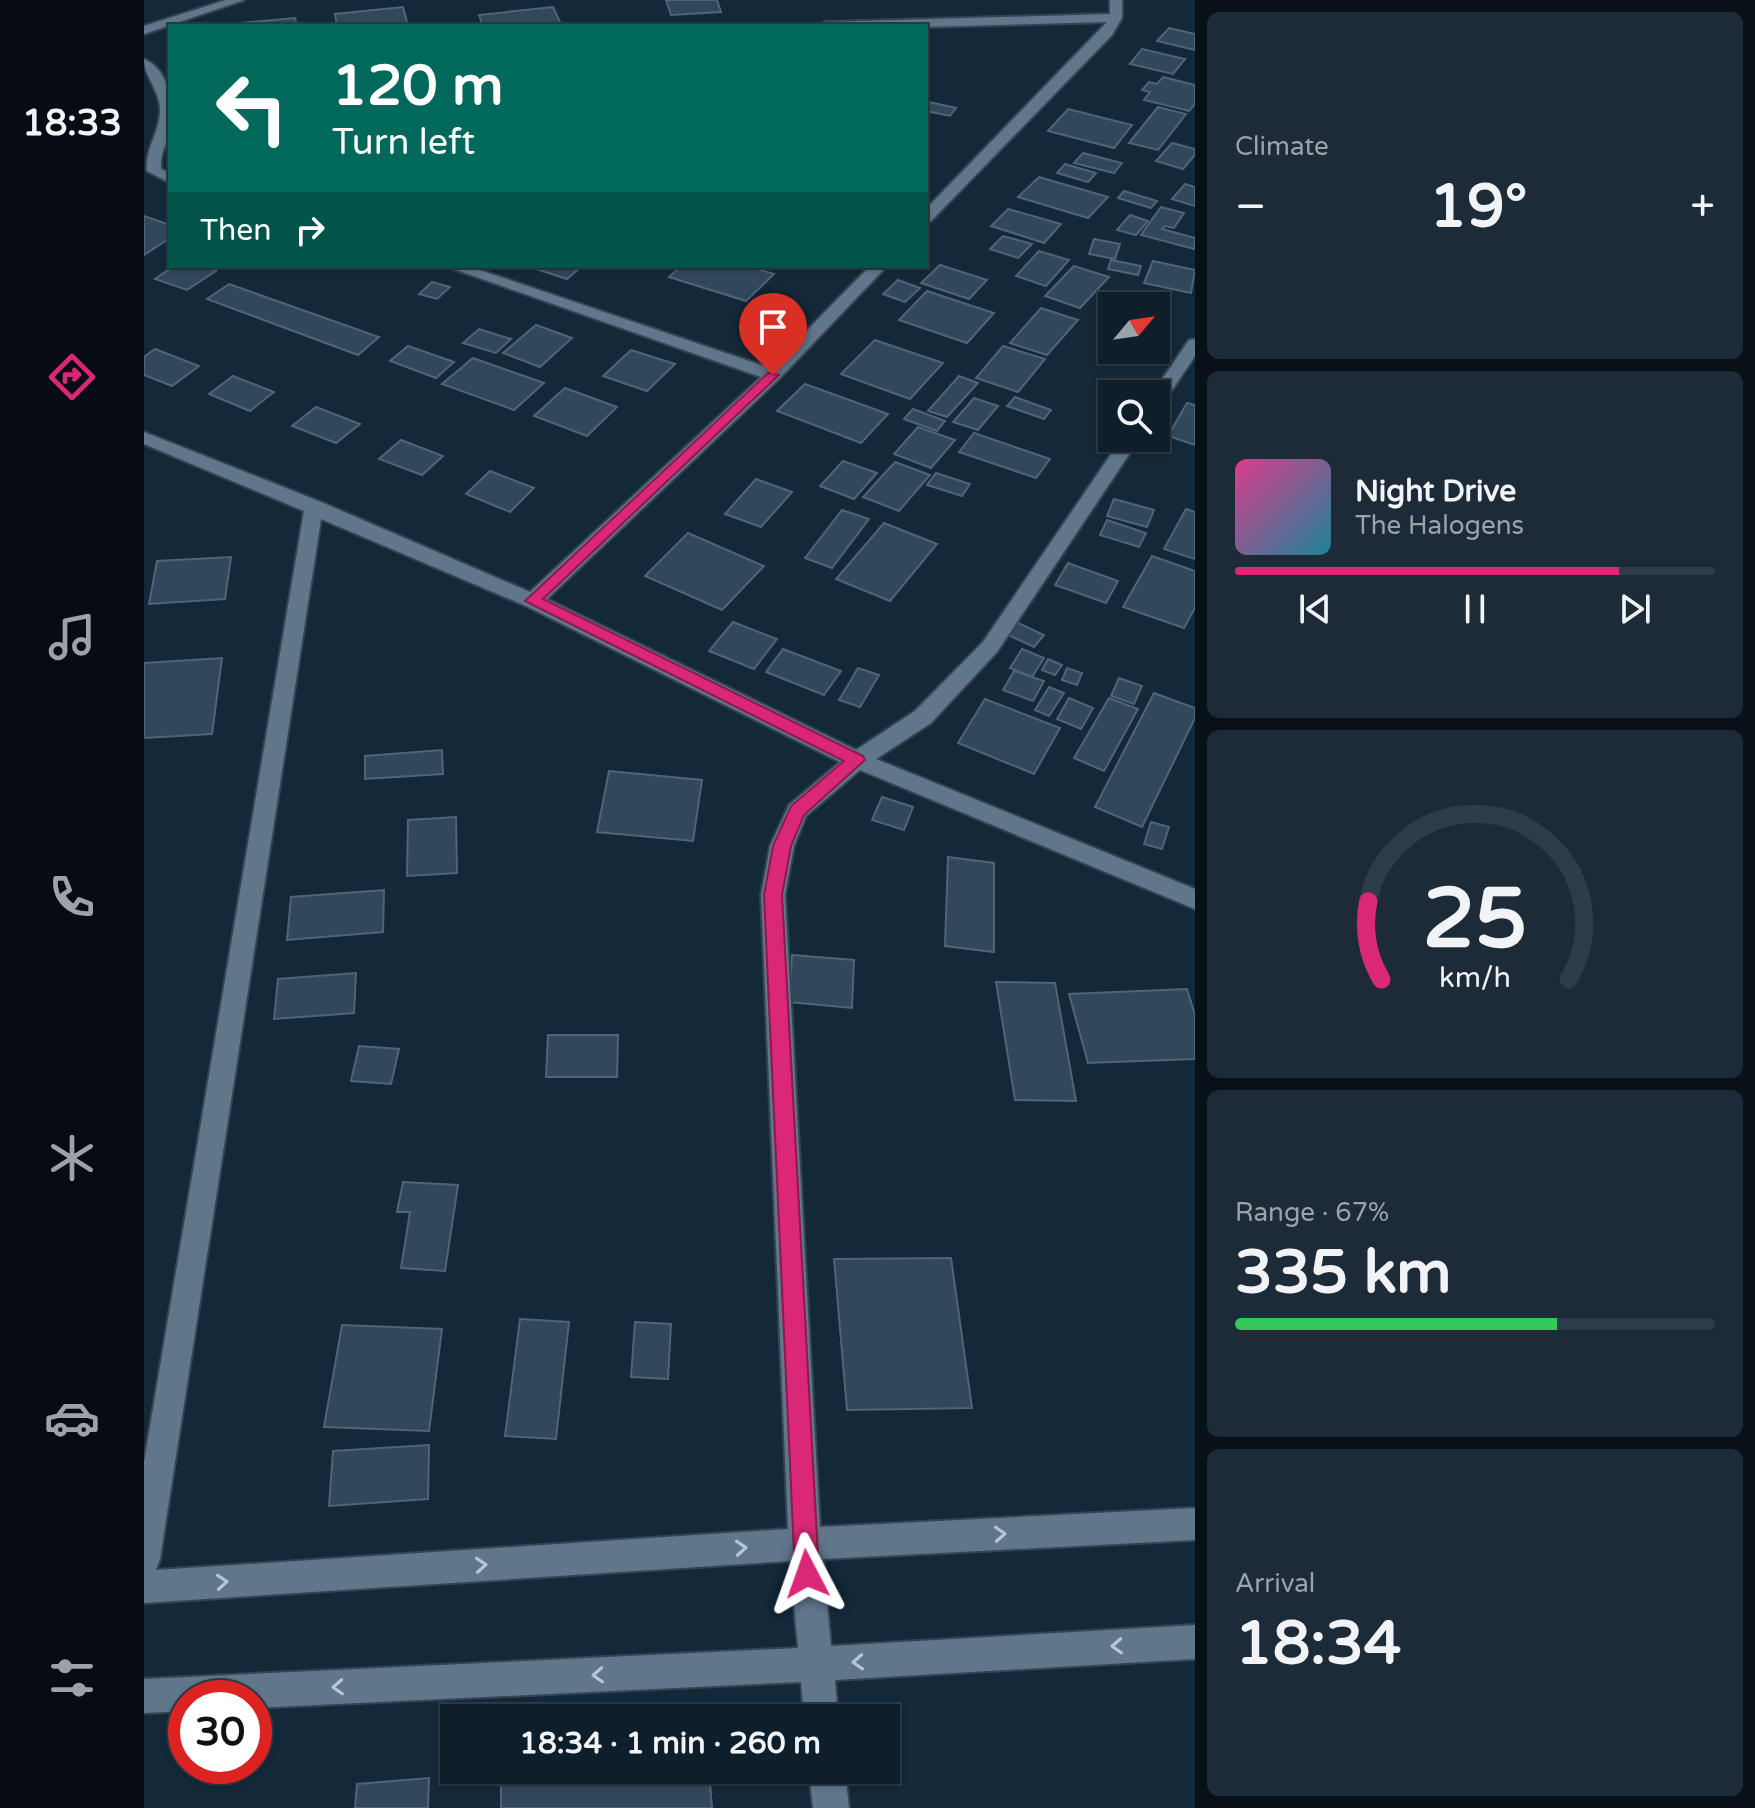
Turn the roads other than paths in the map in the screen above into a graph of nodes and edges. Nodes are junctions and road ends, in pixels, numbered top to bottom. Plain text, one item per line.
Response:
1 (238, 0) edge
2 (1116, 0) edge
3 (1116, 18) junction
4 (898, 24) edge
5 (144, 30) edge
6 (144, 63) edge
7 (168, 178) edge
8 (928, 216) edge
9 (459, 268) edge
10 (877, 268) edge
11 (1195, 344) edge
12 (773, 375) junction
13 (1170, 381) edge
14 (144, 437) edge
15 (1122, 452) edge
16 (314, 506) junction
17 (533, 601) junction
18 (857, 760) junction
19 (1195, 899) edge
20 (1195, 1524) edge
21 (805, 1544) junction
22 (144, 1559) edge
23 (144, 1587) edge
24 (1195, 1642) edge
25 (815, 1664) junction
26 (144, 1696) edge
27 (819, 1704) edge
28 (828, 1784) edge
29 (831, 1808) edge

1 - 5 street
2 - 3 street
3 - 4 street
3 - 8 street
6 - 7 street
9 - 12 street
10 - 12 street
11 - 13 street
12 - 17 street
14 - 16 street
15 - 18 street
16 - 17 street
16 - 22 street
17 - 18 street
18 - 19 street
18 - 21 street
21 -> 20 street
23 -> 21 street
21 - 25 street
24 -> 25 street
25 -> 26 street
25 - 27 street
28 - 29 street

